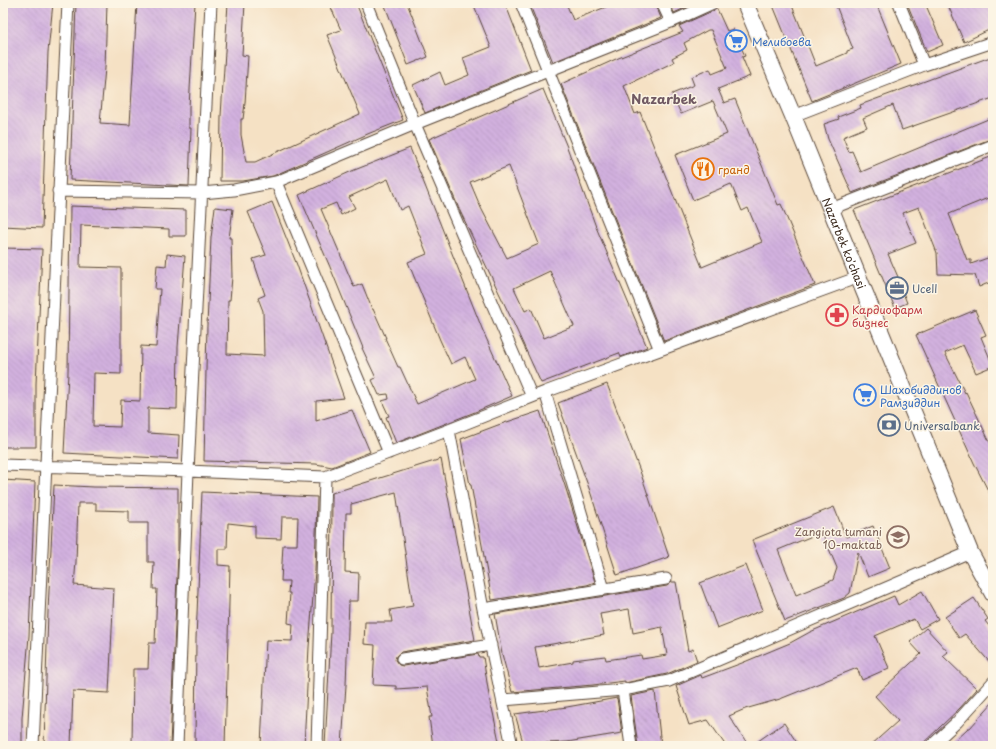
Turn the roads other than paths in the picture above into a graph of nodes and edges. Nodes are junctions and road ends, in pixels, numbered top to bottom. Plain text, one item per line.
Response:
1 (68, 3) edge
2 (211, 3) edge
3 (366, 3) edge
4 (521, 3) edge
5 (662, 3) edge
6 (713, 3) edge
7 (745, 3) edge
8 (899, 3) edge
9 (671, 22) junction
10 (993, 42) edge
11 (924, 65) junction
12 (548, 71) junction
13 (793, 116) junction
14 (415, 124) junction
15 (993, 145) edge
16 (276, 182) junction
17 (58, 191) junction
18 (202, 193) junction
19 (831, 208) junction
20 (858, 277) junction
21 (660, 350) junction
22 (545, 392) junction
23 (532, 397) junction
24 (449, 430) junction
25 (389, 453) junction
26 (3, 466) edge
27 (47, 467) junction
28 (188, 471) junction
29 (325, 477) junction
30 (970, 552) junction
31 (666, 579) dead end
32 (604, 589) junction
33 (993, 594) edge
34 (483, 609) junction
35 (491, 645) junction
36 (402, 659) dead end
37 (993, 682) edge
38 (623, 690) junction
39 (503, 700) junction
40 (34, 746) edge
41 (177, 746) edge
42 (317, 746) edge
43 (512, 746) edge
44 (631, 746) edge
45 (931, 746) edge

1 - 17 street
2 - 18 street
3 - 14 street
4 - 12 street
5 - 9 street
6 - 9 street
7 - 13 main road, Nazarbek ko'chasi
8 - 11 street
9 - 12 street
10 - 11 street
11 - 13 street
12 - 14 street
12 - 21 street
13 - 19 main road, Nazarbek ko'chasi
14 - 16 street
14 - 23 street
15 - 19 street
16 - 18 street
16 - 25 street
17 - 18 street
17 - 27 street
18 - 28 street
19 - 20 main road, Nazarbek ko'chasi
20 - 21 street
20 - 30 main road, Nazarbek ko'chasi
21 - 22 street
22 - 23 street
22 - 32 street
23 - 24 street
24 - 25 street
24 - 34 street
25 - 29 street
26 - 27 street
27 - 28 street
27 - 40 street
28 - 29 street
28 - 41 street
29 - 42 street
30 - 33 main road, Nazarbek ko'chasi
30 - 38 street
31 - 32 street
32 - 34 street
34 - 35 street
35 - 36 street
35 - 39 street
37 - 45 street
38 - 39 street
38 - 44 street
39 - 43 street

